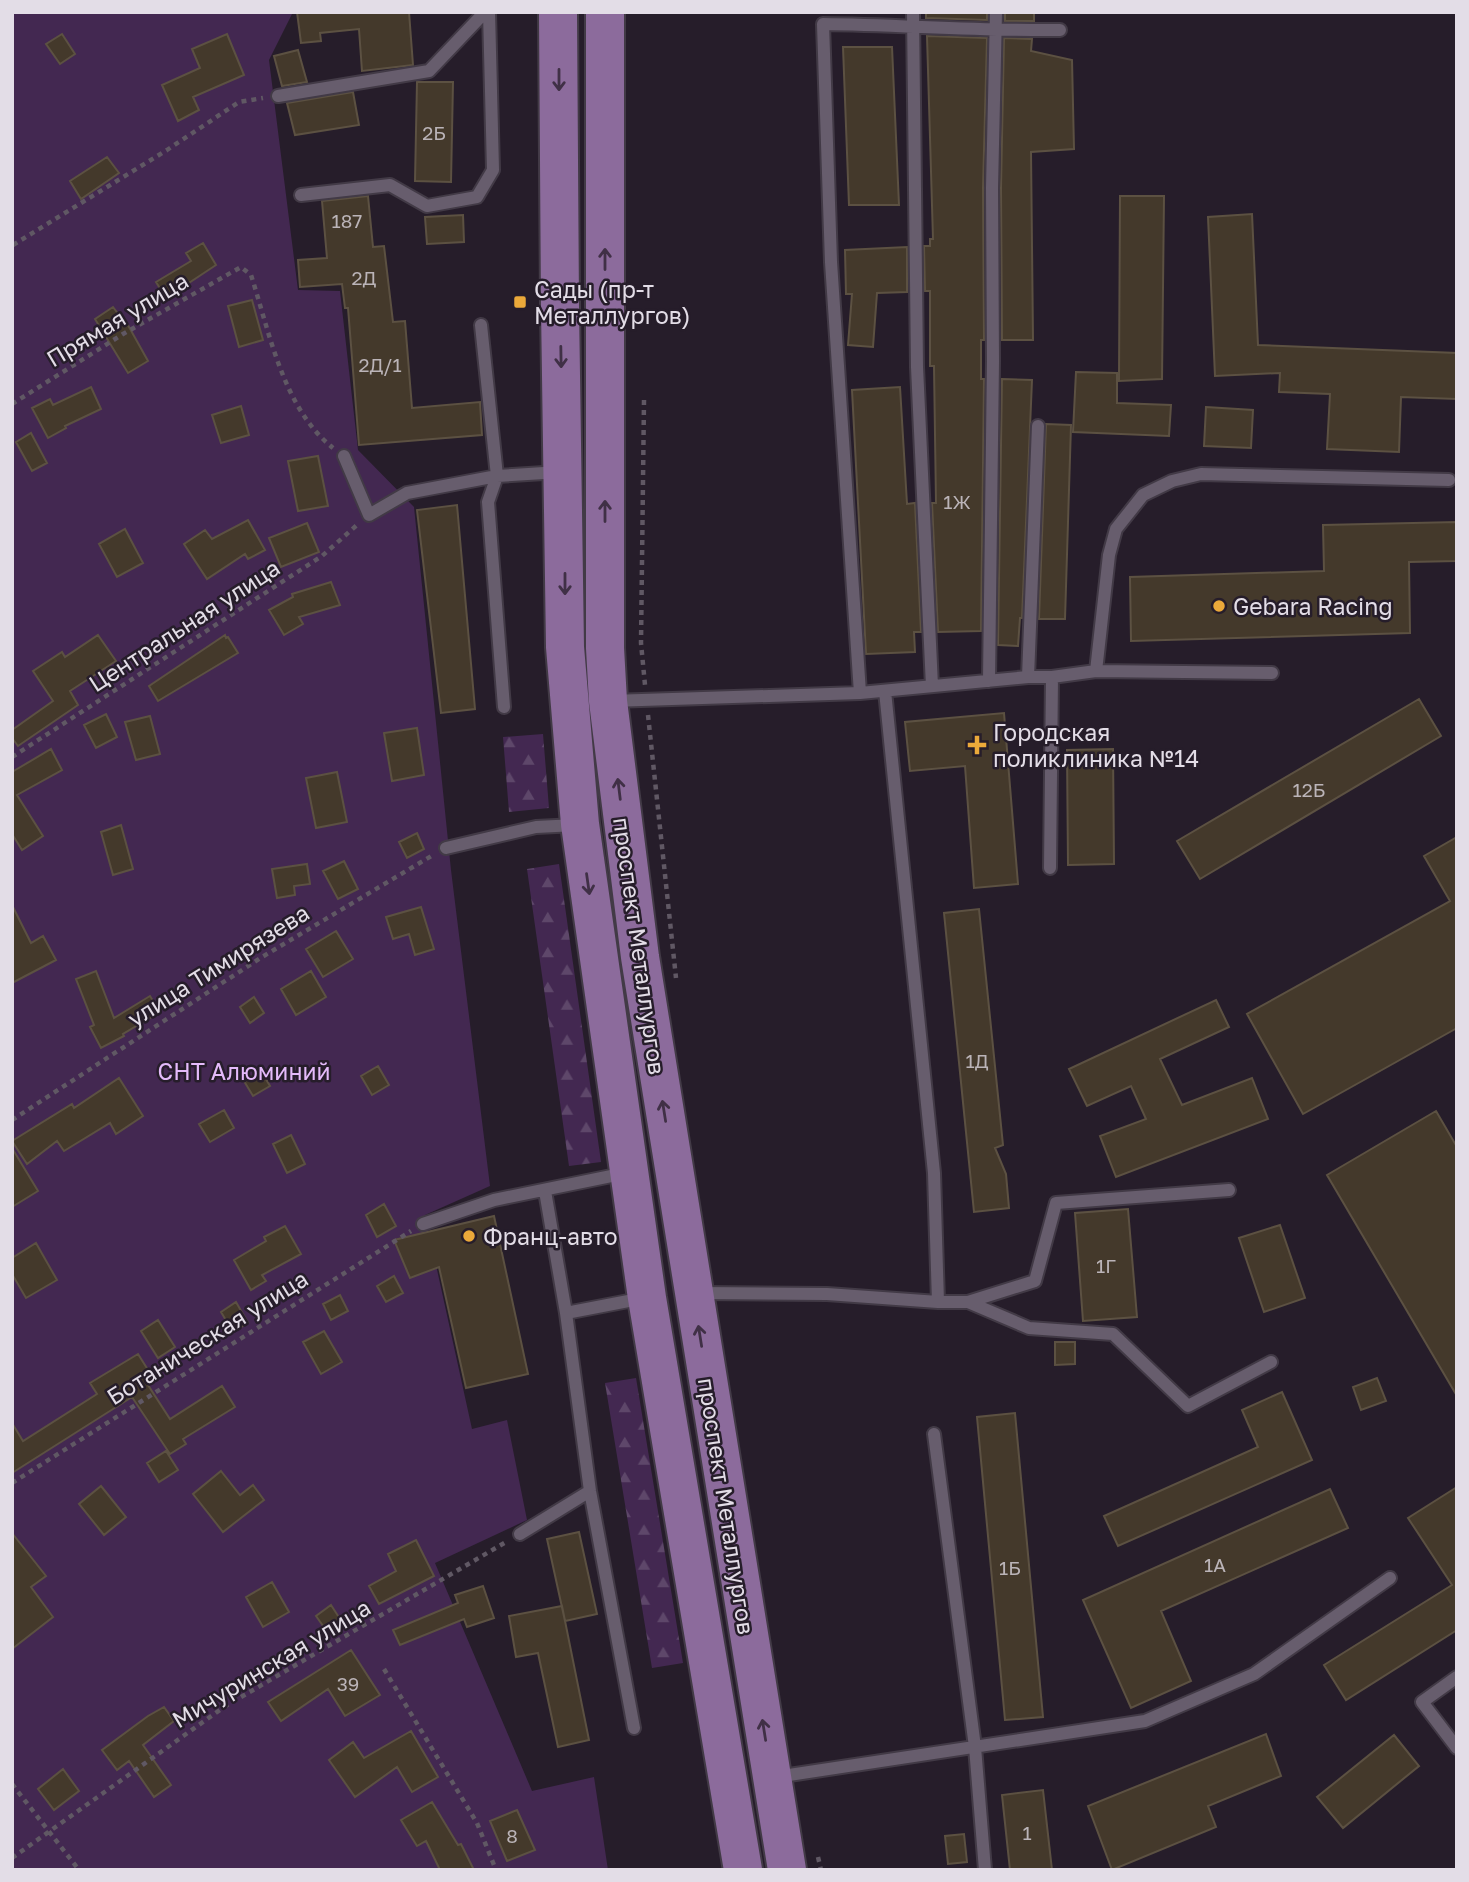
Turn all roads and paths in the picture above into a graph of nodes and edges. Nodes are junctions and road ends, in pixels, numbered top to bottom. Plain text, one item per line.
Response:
1 (487, 12) edge
2 (558, 12) edge
3 (605, 12) edge
4 (996, 12) edge
5 (912, 19) edge
6 (995, 30) junction
7 (1060, 30) dead end
8 (278, 96) joint
9 (300, 195) dead end
10 (13, 246) edge
11 (481, 325) dead end
12 (644, 400) dead end
13 (12, 404) edge
14 (1038, 426) dead end
15 (344, 456) joint
16 (564, 471) junction
17 (497, 476) junction
18 (1449, 480) dead end
19 (369, 515) junction
20 (1096, 671) junction
21 (1272, 673) dead end
22 (1028, 677) junction
23 (1052, 677) junction
24 (989, 681) junction
25 (932, 686) junction
26 (885, 691) junction
27 (860, 693) junction
28 (647, 700) junction
29 (608, 701) junction
30 (505, 707) dead end
31 (12, 757) edge
32 (580, 824) junction
33 (446, 848) joint
34 (1050, 868) dead end
35 (677, 983) dead end
36 (12, 1120) edge
37 (628, 1172) junction
38 (1229, 1190) dead end
39 (545, 1191) junction
40 (423, 1224) joint
41 (693, 1293) junction
42 (647, 1298) junction
43 (938, 1302) junction
44 (968, 1302) junction
45 (566, 1313) junction
46 (1271, 1362) dead end
47 (934, 1434) dead end
48 (12, 1483) edge
49 (590, 1491) junction
50 (520, 1534) joint
51 (1390, 1578) dead end
52 (384, 1669) dead end
53 (1457, 1677) edge
54 (634, 1728) dead end
55 (975, 1747) junction
56 (1457, 1748) edge
57 (772, 1778) junction
58 (12, 1784) edge
59 (49, 1832) junction
60 (815, 1844) dead end
61 (12, 1858) edge
62 (79, 1870) edge
63 (496, 1870) edge
64 (743, 1870) edge
65 (787, 1870) edge
66 (821, 1870) edge
67 (985, 1870) edge

1 - 8 lane
1 - 9 lane
2 -> 16 main road, проспект Металлургов
29 -> 3 main road, проспект Металлургов
4 - 6 lane
5 - 6 lane
5 - 25 lane
5 - 27 lane
6 - 7 lane
6 - 24 lane
8 - 10 path
11 - 17 lane
12 - 28 path
13 - 15 path, Прямая улица
14 - 22 lane
15 - 19 lane
16 - 17 lane
16 -> 32 main road, проспект Металлургов
17 - 19 lane
17 - 30 lane
18 - 20 lane
19 - 31 path, Центральная улица
20 - 21 lane
20 - 23 lane
22 - 23 lane
22 - 24 lane
23 - 34 lane
24 - 25 lane
25 - 26 lane
26 - 27 lane
26 - 43 lane
27 - 28 lane
28 - 29 lane
28 - 35 path
41 -> 29 main road, проспект Металлургов
32 - 33 lane
32 -> 37 main road, проспект Металлургов
33 - 36 path, улица Тимирязева
37 - 39 lane
37 - 42 main road, проспект Металлургов
38 - 44 lane
39 - 40 lane
39 - 45 lane
40 - 48 path, Ботаническая улица
41 - 43 lane
57 -> 41 main road, проспект Металлургов
42 - 45 lane
42 - 64 main road, проспект Металлургов
43 - 44 lane
44 - 46 lane
45 - 49 lane
47 - 55 lane
49 - 50 lane
49 - 54 lane
50 - 59 path, Мичуринская улица
51 - 55 lane
52 - 63 path
53 - 56 lane
55 - 57 lane
55 - 67 lane
57 - 65 main road, проспект Металлургов
58 - 59 path
59 - 61 path, Мичуринская улица
59 - 62 path
60 - 66 path

